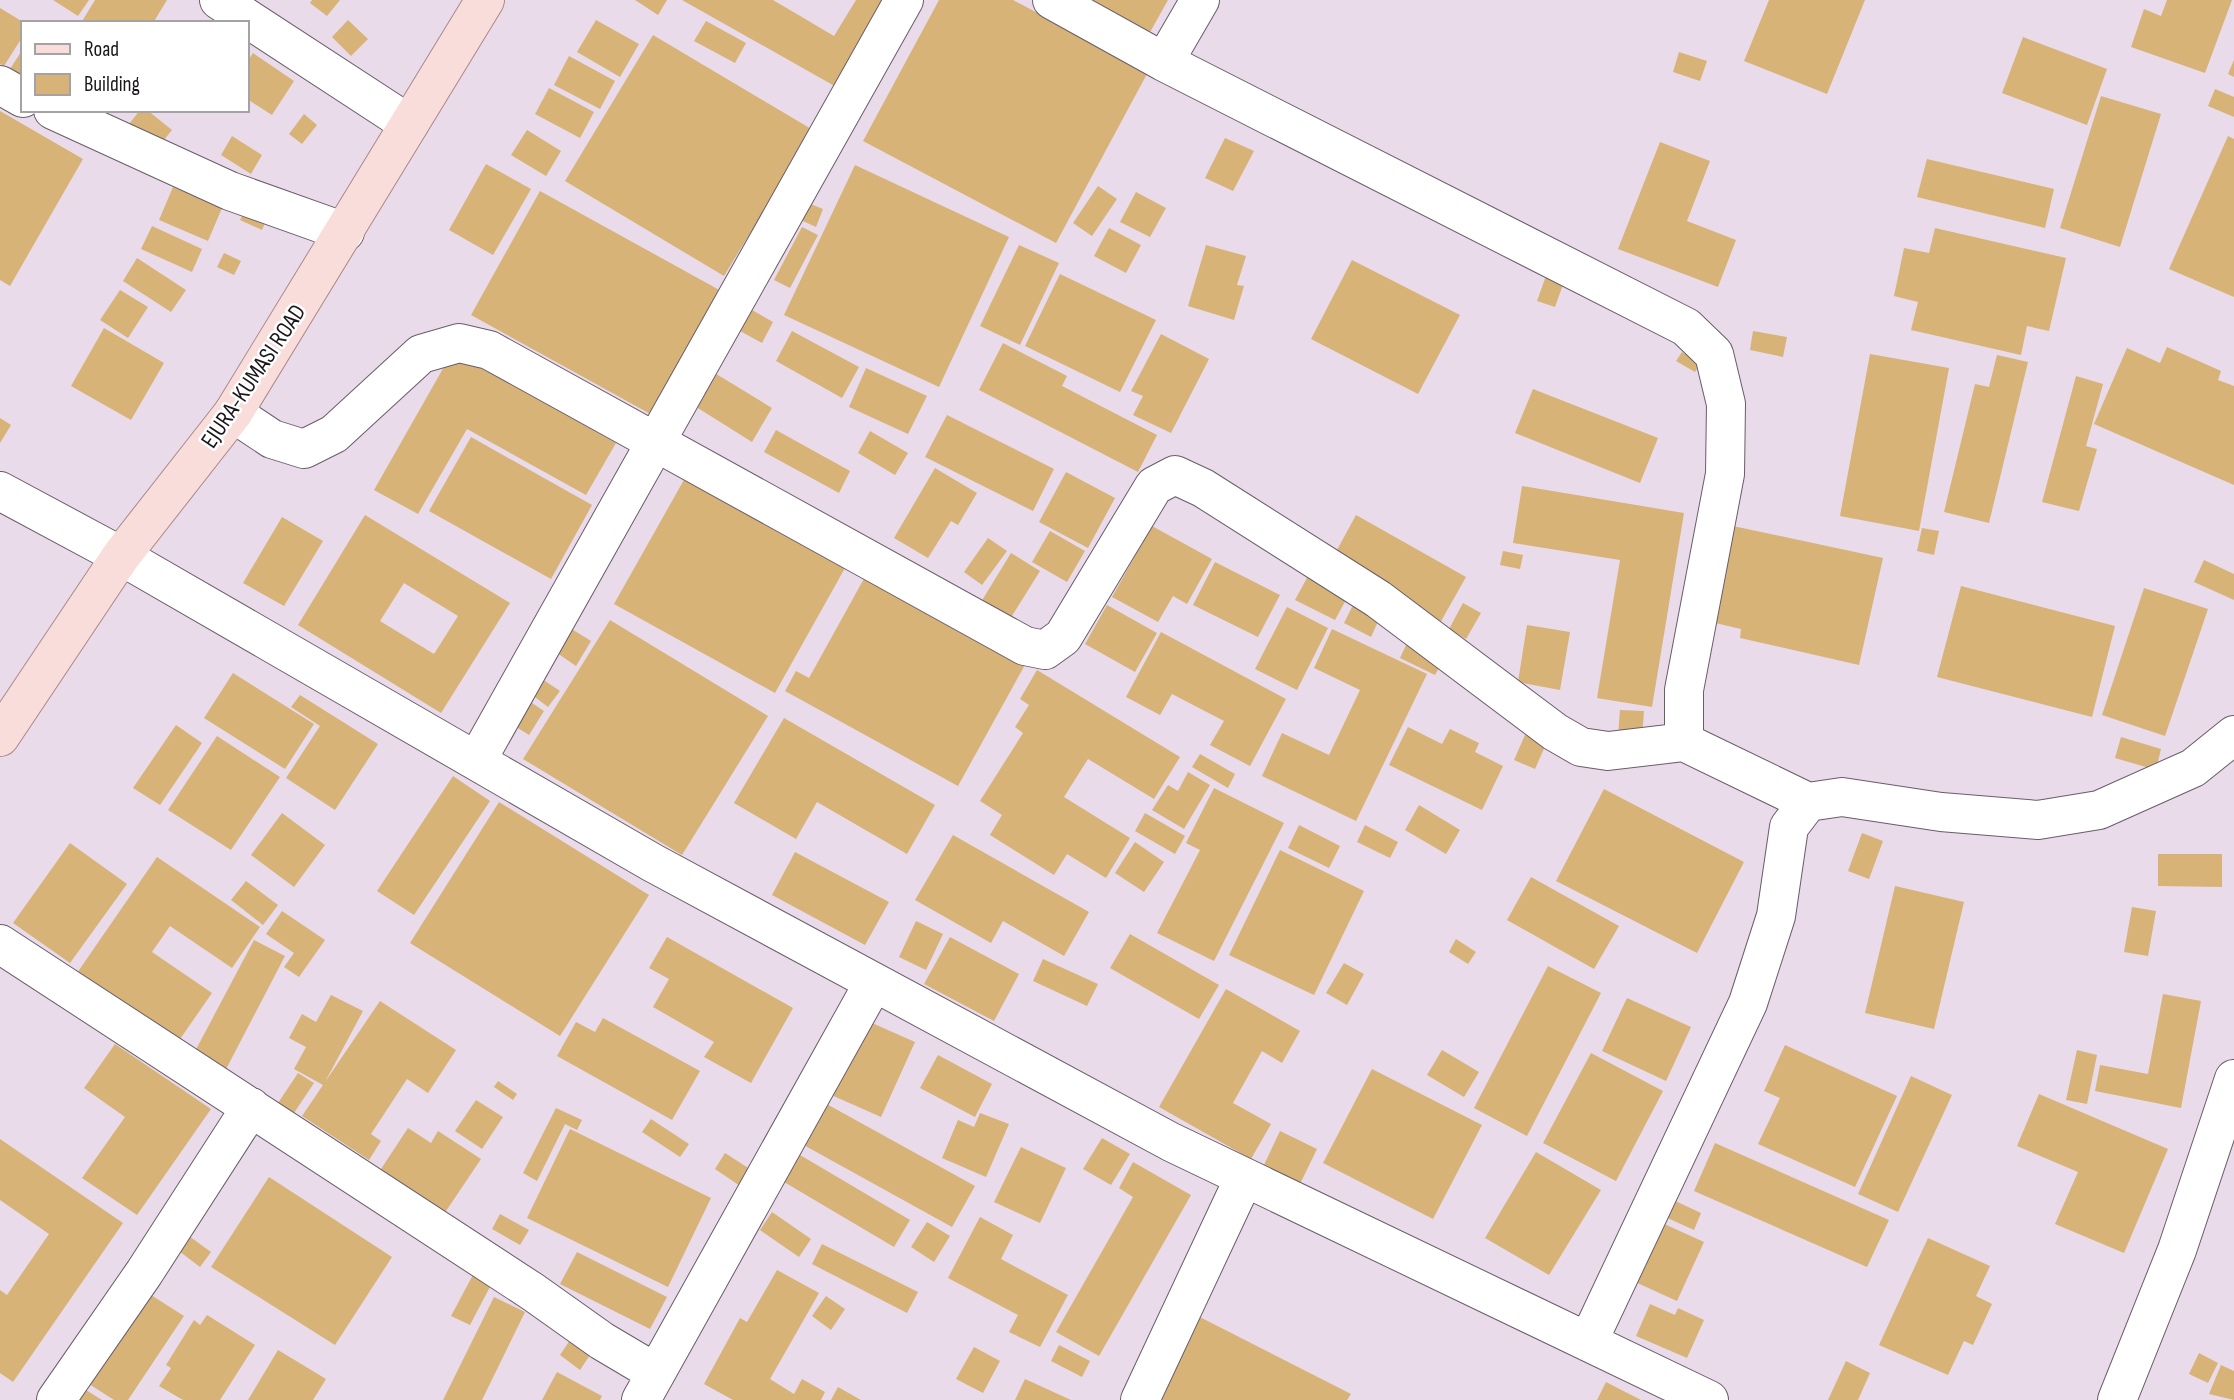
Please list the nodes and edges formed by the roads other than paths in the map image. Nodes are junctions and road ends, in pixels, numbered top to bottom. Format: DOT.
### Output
graph roads {
  1 [pos="219,0"];
  2 [pos="485,0"];
  3 [pos="904,0"];
  4 [pos="1052,0"];
  5 [pos="1200,0"];
  6 [pos="1164,62"];
  7 [pos="0,85"];
  8 [pos="21,97"];
  9 [pos="57,112"];
  10 [pos="408,124"];
  11 [pos="345,232"];
  12 [pos="233,413"];
  13 [pos="656,441"];
  14 [pos="0,491"];
  15 [pos="121,555"];
  16 [pos="2234,735"];
  17 [pos="0,737"];
  18 [pos="1684,742"];
  19 [pos="477,760"];
  20 [pos="1808,802"];
  21 [pos="0,944"];
  22 [pos="874,982"];
  23 [pos="2234,1079"];
  24 [pos="251,1107"];
  25 [pos="2228,1126"];
  26 [pos="1244,1178"];
  27 [pos="1588,1342"];
  28 [pos="648,1386"];
  29 [pos="56,1400"];
  30 [pos="1140,1400"];
  31 [pos="1709,1400"];
  32 [pos="2117,1400"];
  1 -- 10 [label="street"];
  2 -- 10 [label="main road, EJURA-KUMASI ROAD"];
  3 -- 13 [label="street"];
  4 -- 6 [label="street"];
  5 -- 6 [label="street"];
  6 -- 18 [label="street"];
  7 -- 8 [label="street"];
  9 -- 11 [label="street"];
  10 -- 11 [label="main road, EJURA-KUMASI ROAD"];
  11 -- 12 [label="main road, EJURA-KUMASI ROAD"];
  12 -- 13 [label="street"];
  12 -- 15 [label="main road, EJURA-KUMASI ROAD"];
  13 -- 18 [label="street"];
  13 -- 19 [label="street"];
  14 -- 15 [label="street"];
  15 -- 17 [label="main road, EJURA-KUMASI ROAD"];
  15 -- 19 [label="street"];
  16 -- 20 [label="street"];
  18 -- 20 [label="street"];
  19 -- 22 [label="street"];
  20 -- 27 [label="street"];
  21 -- 24 [label="street"];
  22 -- 26 [label="street"];
  22 -- 28 [label="street"];
  23 -- 25 [label="street"];
  24 -- 28 [label="street"];
  24 -- 29 [label="street"];
  25 -- 32 [label="street"];
  26 -- 27 [label="street"];
  26 -- 30 [label="street"];
  27 -- 31 [label="street"];
}
